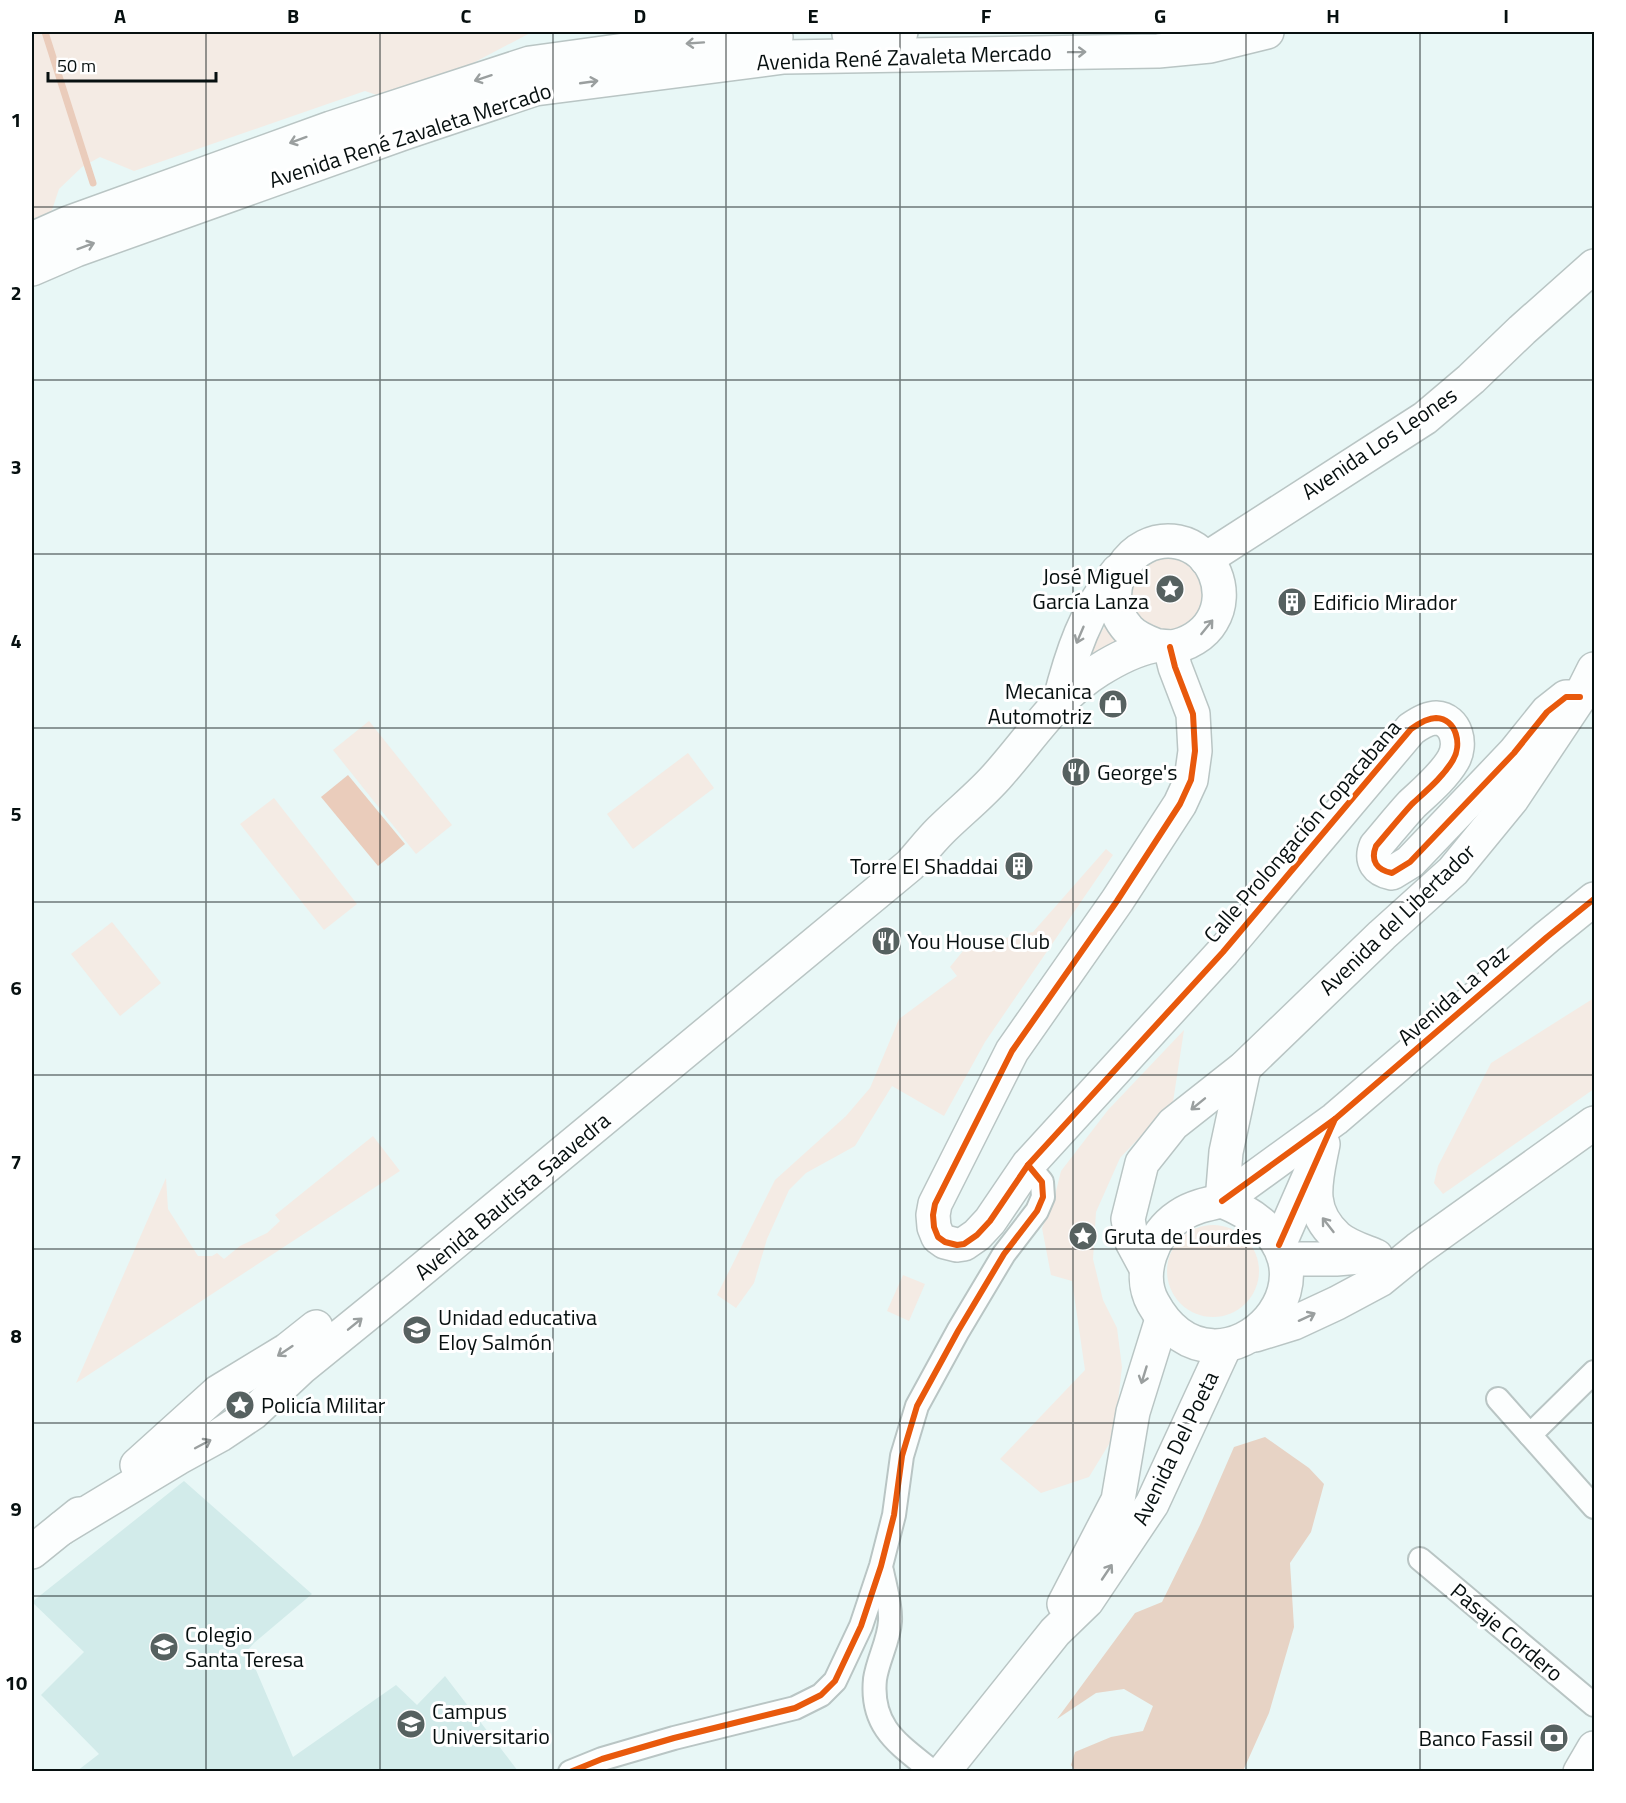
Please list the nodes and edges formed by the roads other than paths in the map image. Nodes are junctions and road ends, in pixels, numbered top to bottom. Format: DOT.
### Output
graph roads {
  1 [pos="577,32"];
  2 [pos="901,32"];
  3 [pos="1267,32"];
  4 [pos="651,38"];
  5 [pos="530,63"];
  6 [pos="32,239"];
  7 [pos="1594,266"];
  8 [pos="32,269"];
  9 [pos="1206,559"];
  10 [pos="1121,567"];
  11 [pos="1163,646"];
  12 [pos="1587,683"];
  13 [pos="1059,703"];
  14 [pos="1594,899"];
  15 [pos="1244,1068"];
  16 [pos="1594,1123"];
  17 [pos="1329,1132"];
  18 [pos="1028,1165"];
  19 [pos="1222,1201"];
  20 [pos="1418,1249"];
  21 [pos="1282,1252"];
  22 [pos="1376,1256"];
  23 [pos="1145,1266"];
  24 [pos="1162,1319"];
  25 [pos="1238,1341"];
  26 [pos="1594,1372"];
  27 [pos="1498,1399"];
  28 [pos="1530,1435"];
  29 [pos="1594,1507"];
  30 [pos="32,1552"];
  31 [pos="1420,1559"];
  32 [pos="881,1566"];
  33 [pos="1055,1632"];
  34 [pos="1594,1705"];
  35 [pos="1594,1748"];
  36 [pos="570,1772"];
  37 [pos="933,1772"];
  38 [pos="943,1772"];
  39 [pos="1580,1772"];
  1 -- 5 [label="main road"];
  2 -- 4 [label="main road, Avenida René Zavaleta Mercado, one-way"];
  8 -- 3 [label="main road, Avenida René Zavaleta Mercado, one-way"];
  4 -- 5 [label="main road, Avenida René Zavaleta Mercado"];
  5 -- 6 [label="main road, Avenida René Zavaleta Mercado, one-way"];
  7 -- 9 [label="main road, Avenida Los Leones"];
  9 -- 10 [label="main road"];
  11 -- 9 [label="main road, one-way"];
  10 -- 11 [label="main road"];
  10 -- 13 [label="main road, Avenida Bautista Saavedra, one-way"];
  11 -- 13 [label="main road, Avenida Bautista Saavedra"];
  11 -- 18 [label="main road, Calle Prolongación Copacabana"];
  12 -- 15 [label="main road, Avenida del Libertador"];
  12 -- 18 [label="main road, Calle Prolongación Copacabana"];
  13 -- 30 [label="main road, Avenida Bautista Saavedra"];
  14 -- 17 [label="main road, Avenida La Paz"];
  15 -- 19 [label="main road"];
  15 -- 23 [label="main road, Avenida del Libertador, one-way"];
  16 -- 20 [label="main road"];
  17 -- 19 [label="main road, Avenida La Paz"];
  17 -- 21 [label="main road, Avenida La Paz"];
  22 -- 17 [label="main road, one-way"];
  18 -- 32 [label="street"];
  19 -- 21 [label="main road"];
  19 -- 23 [label="main road"];
  20 -- 22 [label="main road"];
  25 -- 20 [label="main road, one-way"];
  21 -- 22 [label="main road"];
  21 -- 25 [label="main road"];
  23 -- 24 [label="main road"];
  24 -- 25 [label="main road"];
  24 -- 33 [label="main road, Avenida Del Poeta, one-way"];
  33 -- 25 [label="main road, Avenida Del Poeta, one-way"];
  26 -- 28 [label="street"];
  27 -- 28 [label="street"];
  28 -- 29 [label="street"];
  31 -- 34 [label="street, Pasaje Cordero"];
  32 -- 36 [label="street"];
  32 -- 37 [label="street"];
  33 -- 38 [label="main road, Avenida Del Poeta"];
  35 -- 39 [label="main road"];
}
